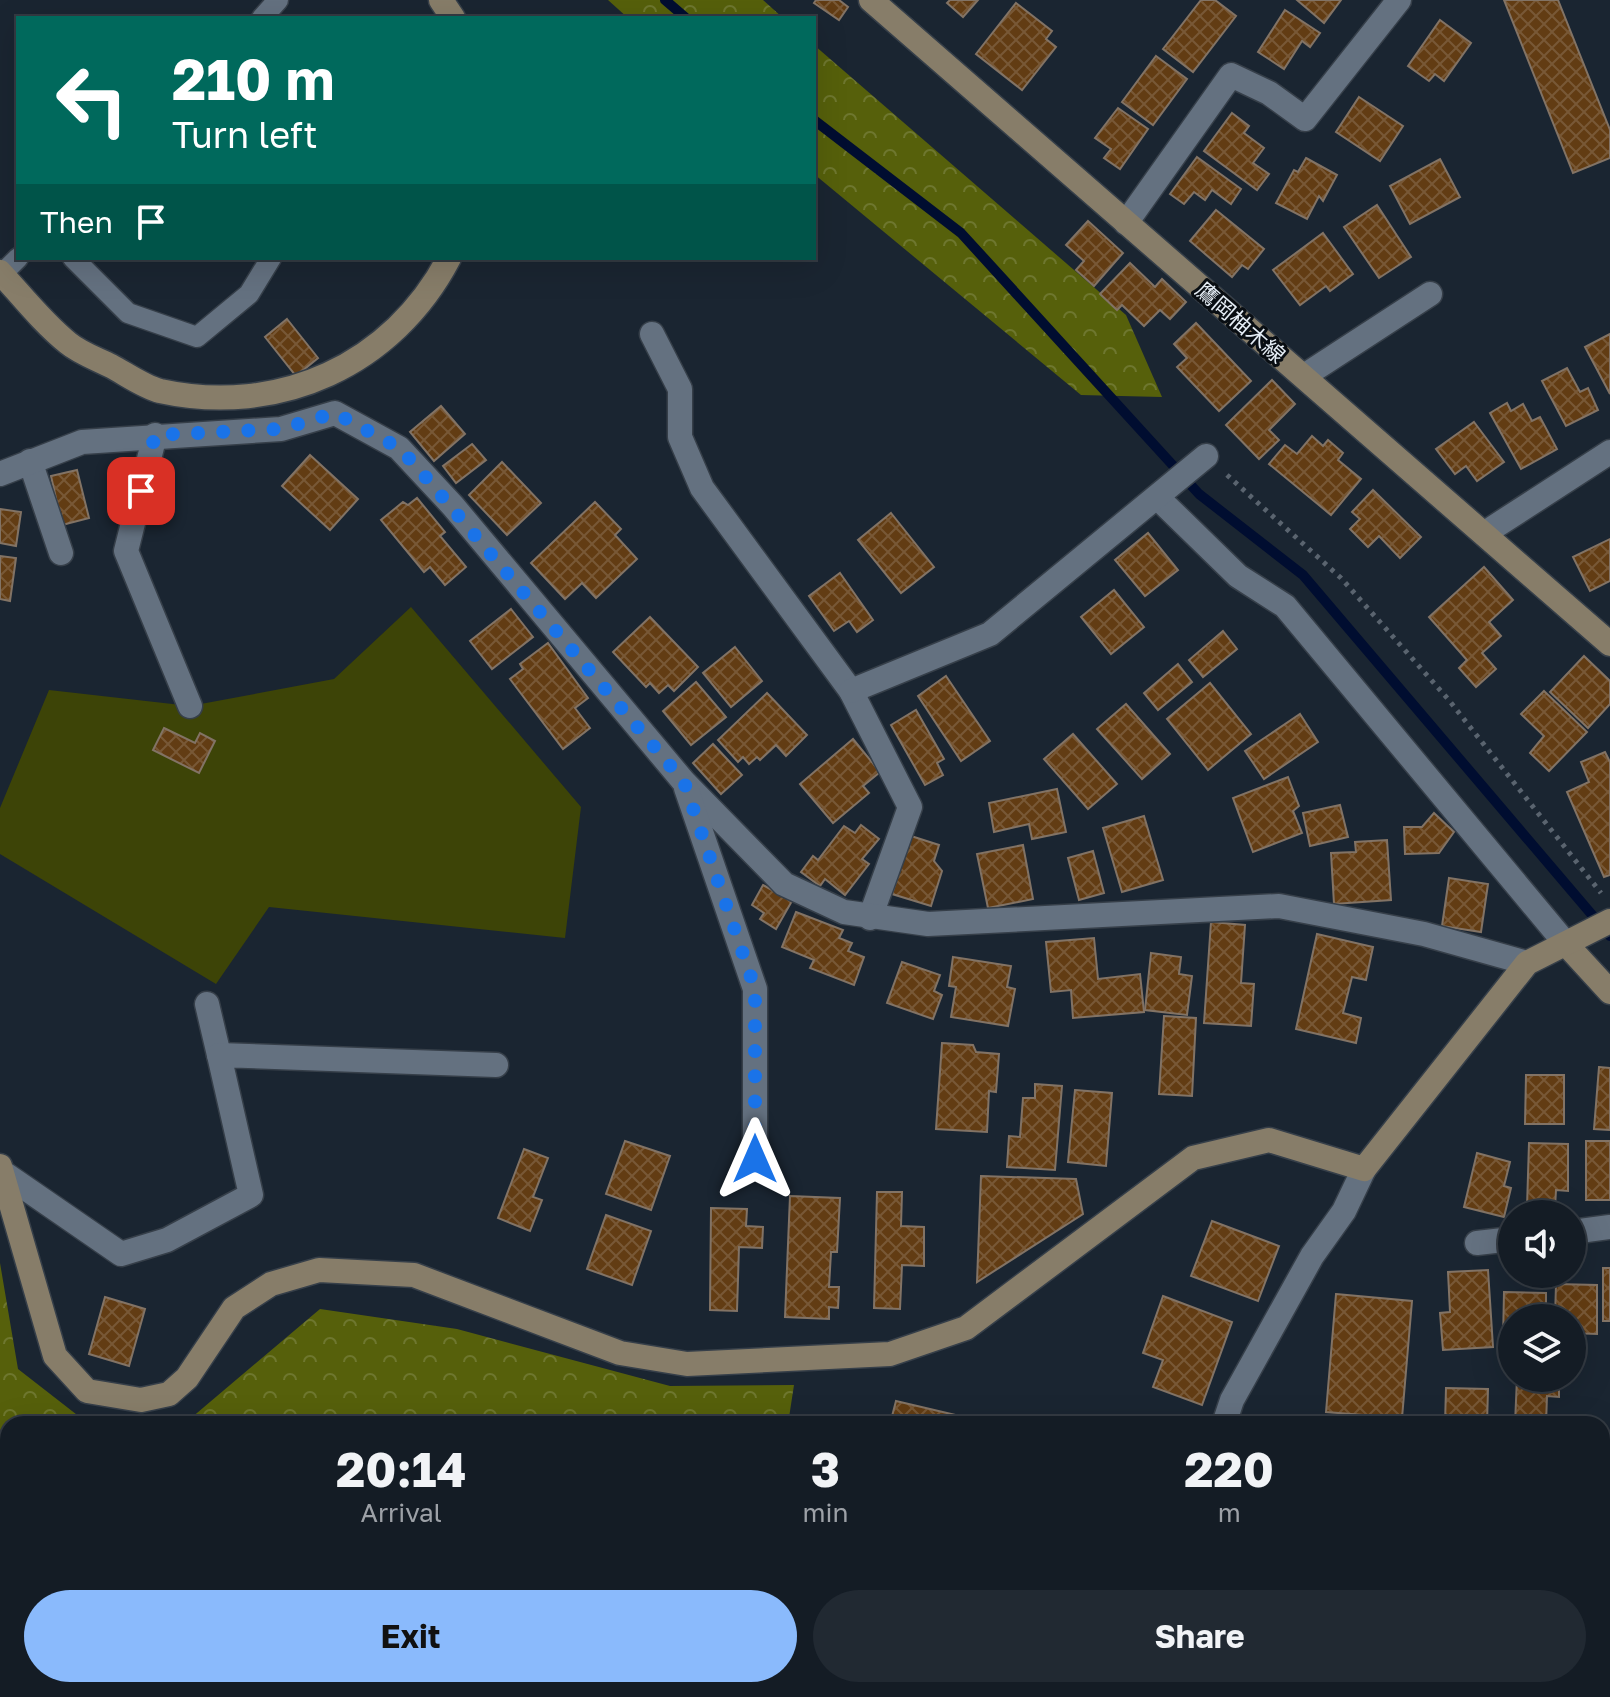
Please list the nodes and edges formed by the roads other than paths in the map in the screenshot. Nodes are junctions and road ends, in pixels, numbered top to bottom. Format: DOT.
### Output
graph roads {
  1 [pos="278,0"];
  2 [pos="871,0"];
  3 [pos="1399,0"];
  4 [pos="264,16"];
  5 [pos="1126,223"];
  6 [pos="75,260"];
  7 [pos="270,260"];
  8 [pos="448,260"];
  9 [pos="7,268"];
  10 [pos="1430,294"];
  11 [pos="652,334"];
  12 [pos="1304,376"];
  13 [pos="155,435"];
  14 [pos="1610,452"];
  15 [pos="1206,456"];
  16 [pos="30,461"];
  17 [pos="0,474"];
  18 [pos="1158,498"];
  19 [pos="1485,533"];
  20 [pos="61,553"];
  21 [pos="1609,640"];
  22 [pos="851,691"];
  23 [pos="190,706"];
  24 [pos="684,782"];
  25 [pos="870,918"];
  26 [pos="1610,921"];
  27 [pos="1573,941"];
  28 [pos="1527,963"];
  29 [pos="1610,992"];
  30 [pos="207,1004"];
  31 [pos="219,1055"];
  32 [pos="496,1065"];
  33 [pos="755,1159"];
  34 [pos="1364,1169"];
  35 [pos="1,1170"];
  36 [pos="1610,1227"];
  37 [pos="1586,1230"];
  38 [pos="1498,1241"];
  39 [pos="1477,1243"];
  40 [pos="1227,1416"];
  1 -- 4 [label="lane"];
  2 -- 5 [label="street, 鷹岡柚木線"];
  3 -- 5 [label="street"];
  5 -- 12 [label="street, 鷹岡柚木線"];
  6 -- 7 [label="lane"];
  8 -- 9 [label="street"];
  10 -- 12 [label="street"];
  11 -- 22 [label="street"];
  12 -- 19 [label="street, 鷹岡柚木線"];
  13 -- 16 [label="street"];
  13 -- 23 [label="street"];
  13 -- 24 [label="street"];
  14 -- 19 [label="street"];
  15 -- 18 [label="street"];
  16 -- 17 [label="street"];
  16 -- 20 [label="street"];
  18 -- 22 [label="street"];
  18 -- 27 [label="street"];
  19 -- 21 [label="street, 鷹岡柚木線"];
  22 -- 25 [label="street"];
  24 -- 25 [label="street"];
  24 -- 33 [label="street"];
  25 -- 28 [label="street"];
  26 -- 27 [label="street"];
  27 -- 28 [label="street"];
  27 -- 29 [label="street"];
  28 -- 34 [label="street"];
  30 -- 31 [label="street"];
  31 -- 32 [label="street"];
  31 -- 35 [label="street"];
  34 -- 35 [label="street"];
  34 -- 40 [label="street"];
  36 -- 37 [label="street"];
  38 -- 39 [label="street"];
}
